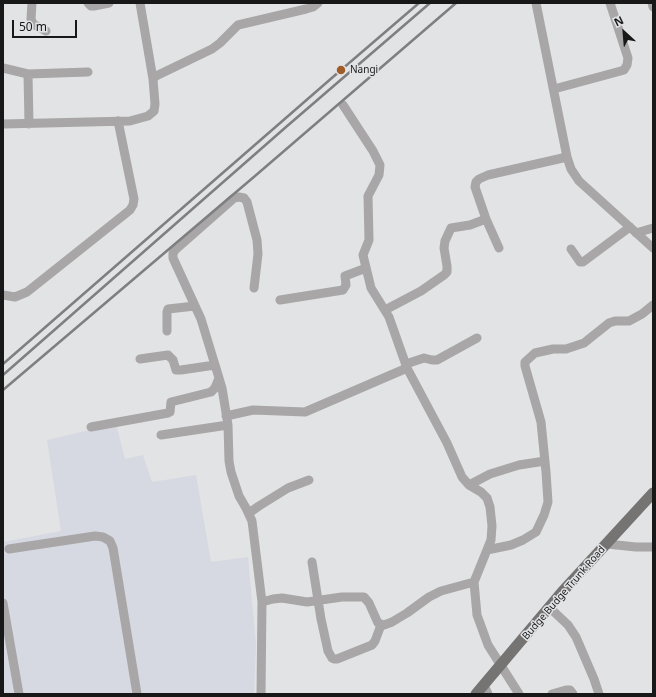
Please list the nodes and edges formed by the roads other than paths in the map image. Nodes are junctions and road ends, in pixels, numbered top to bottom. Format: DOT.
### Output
graph roads {
  1 [pos="32,3"];
  2 [pos="88,3"];
  3 [pos="109,3"];
  4 [pos="140,3"];
  5 [pos="318,3"];
  6 [pos="536,3"];
  7 [pos="610,3"];
  8 [pos="652,3"];
  9 [pos="653,7"];
  10 [pos="46,31"];
  11 [pos="3,68"];
  12 [pos="88,72"];
  13 [pos="28,74"];
  14 [pos="153,79"];
  15 [pos="554,89"];
  16 [pos="343,105"];
  17 [pos="118,121"];
  18 [pos="3,124"];
  19 [pos="29,124"];
  20 [pos="567,157"];
  21 [pos="486,219"];
  22 [pos="653,228"];
  23 [pos="633,230"];
  24 [pos="499,248"];
  25 [pos="653,248"];
  26 [pos="571,249"];
  27 [pos="366,268"];
  28 [pos="254,288"];
  29 [pos="3,295"];
  30 [pos="280,300"];
  31 [pos="653,305"];
  32 [pos="195,306"];
  33 [pos="385,310"];
  34 [pos="167,331"];
  35 [pos="477,338"];
  36 [pos="140,359"];
  37 [pos="215,365"];
  38 [pos="406,366"];
  39 [pos="219,378"];
  40 [pos="226,416"];
  41 [pos="228,425"];
  42 [pos="91,427"];
  43 [pos="161,435"];
  44 [pos="545,461"];
  45 [pos="309,480"];
  46 [pos="469,485"];
  47 [pos="653,493"];
  48 [pos="249,513"];
  49 [pos="607,544"];
  50 [pos="653,547"];
  51 [pos="9,549"];
  52 [pos="487,550"];
  53 [pos="312,562"];
  54 [pos="474,582"];
  55 [pos="318,601"];
  56 [pos="262,602"];
  57 [pos="3,603"];
  58 [pos="550,608"];
  59 [pos="381,625"];
  60 [pos="500,666"];
  61 [pos="483,691"];
  62 [pos="19,694"];
  63 [pos="137,694"];
  64 [pos="261,694"];
  65 [pos="519,694"];
  66 [pos="552,694"];
  67 [pos="573,694"];
  68 [pos="599,694"];
  1 -- 10 [label="street"];
  2 -- 3 [label="street"];
  4 -- 14 [label="street"];
  5 -- 14 [label="street"];
  6 -- 15 [label="street"];
  7 -- 15 [label="street"];
  8 -- 9 [label="street"];
  11 -- 13 [label="street"];
  12 -- 13 [label="street"];
  13 -- 19 [label="street"];
  14 -- 17 [label="street"];
  15 -- 20 [label="street"];
  16 -- 27 [label="street"];
  17 -- 19 [label="street"];
  17 -- 29 [label="street"];
  18 -- 19 [label="street"];
  20 -- 21 [label="street"];
  20 -- 23 [label="street"];
  21 -- 24 [label="street"];
  21 -- 33 [label="street"];
  22 -- 23 [label="street"];
  23 -- 25 [label="street"];
  23 -- 26 [label="street"];
  27 -- 30 [label="street"];
  27 -- 33 [label="street"];
  28 -- 32 [label="street"];
  31 -- 44 [label="street"];
  32 -- 34 [label="street"];
  32 -- 37 [label="street"];
  33 -- 38 [label="street"];
  35 -- 38 [label="street"];
  36 -- 37 [label="street"];
  37 -- 39 [label="street"];
  38 -- 40 [label="street"];
  38 -- 46 [label="street"];
  39 -- 40 [label="street"];
  39 -- 42 [label="street"];
  40 -- 41 [label="street"];
  41 -- 43 [label="street"];
  41 -- 48 [label="street"];
  44 -- 46 [label="street"];
  44 -- 52 [label="street"];
  45 -- 48 [label="street"];
  46 -- 52 [label="street"];
  47 -- 49 [label="main road, Budge Budge Trunk Road"];
  48 -- 56 [label="street"];
  49 -- 50 [label="street"];
  49 -- 58 [label="main road, Budge Budge Trunk Road"];
  51 -- 63 [label="street"];
  52 -- 54 [label="street"];
  53 -- 55 [label="street"];
  54 -- 59 [label="street"];
  54 -- 60 [label="street"];
  55 -- 56 [label="street"];
  55 -- 59 [label="street"];
  55 -- 59 [label="street"];
  56 -- 64 [label="street"];
  57 -- 62 [label="street"];
  58 -- 60 [label="main road, Budge Budge Trunk Road"];
  58 -- 68 [label="street"];
  60 -- 61 [label="main road, Budge Budge Trunk Road"];
  60 -- 65 [label="street"];
  66 -- 67 [label="street"];
}
